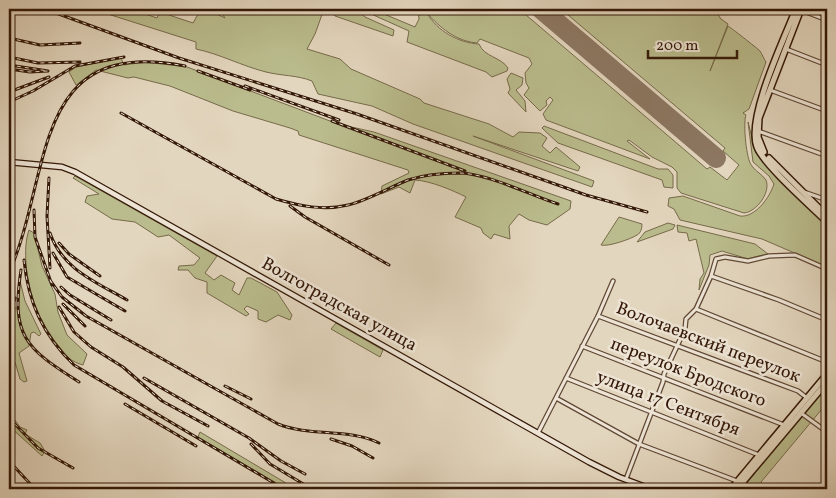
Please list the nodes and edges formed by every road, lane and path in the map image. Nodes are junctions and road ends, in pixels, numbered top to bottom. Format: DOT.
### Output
graph roads {
  1 [pos="799,9"];
  2 [pos="827,20"];
  3 [pos="785,49"];
  4 [pos="827,65"];
  5 [pos="770,89"];
  6 [pos="827,111"];
  7 [pos="757,131"];
  8 [pos="827,156"];
  9 [pos="9,162"];
  10 [pos="804,192"];
  11 [pos="827,200"];
  12 [pos="827,216"];
  13 [pos="827,222"];
  14 [pos="827,269"];
  15 [pos="712,276"];
  16 [pos="613,281"];
  17 [pos="696,309"];
  18 [pos="598,316"];
  19 [pos="827,320"];
  20 [pos="582,346"];
  21 [pos="678,346"];
  22 [pos="827,362"];
  23 [pos="827,374"];
  24 [pos="566,378"];
  25 [pos="663,378"];
  26 [pos="827,382"];
  27 [pos="556,398"];
  28 [pos="807,398"];
  29 [pos="652,411"];
  30 [pos="801,413"];
  31 [pos="784,425"];
  32 [pos="827,432"];
  33 [pos="538,433"];
  34 [pos="639,444"];
  35 [pos="759,455"];
  36 [pos="625,480"];
  37 [pos="739,483"];
  38 [pos="651,489"];
  39 [pos="731,489"];
  40 [pos="737,489"];
  41 [pos="747,489"];
  1 -- 2 [label="street"];
  1 -- 3 [label="main road"];
  1 -- 13 [label="main road"];
  3 -- 4 [label="street"];
  3 -- 5 [label="main road"];
  5 -- 6 [label="street"];
  5 -- 7 [label="main road"];
  7 -- 8 [label="street"];
  7 -- 10 [label="main road"];
  9 -- 33 [label="main road, Волгоградская улица"];
  10 -- 11 [label="street"];
  10 -- 12 [label="main road"];
  14 -- 15 [label="street"];
  15 -- 17 [label="street"];
  15 -- 19 [label="street"];
  16 -- 18 [label="street"];
  17 -- 21 [label="street"];
  17 -- 22 [label="street"];
  18 -- 20 [label="street"];
  18 -- 21 [label="street, Волочаевский переулок"];
  20 -- 24 [label="street"];
  20 -- 25 [label="street, переулок Бродского"];
  21 -- 25 [label="street"];
  21 -- 28 [label="street, Волочаевский переулок"];
  23 -- 28 [label="main road"];
  24 -- 27 [label="street"];
  24 -- 29 [label="street, улица 17 Сентября"];
  25 -- 29 [label="street"];
  25 -- 31 [label="street, переулок Бродского"];
  26 -- 30 [label="main road"];
  27 -- 33 [label="street"];
  27 -- 34 [label="street"];
  28 -- 31 [label="main road"];
  29 -- 34 [label="street"];
  29 -- 35 [label="street, улица 17 Сентября"];
  30 -- 32 [label="street"];
  30 -- 37 [label="main road"];
  31 -- 35 [label="main road"];
  33 -- 36 [label="main road, Волгоградская улица"];
  34 -- 36 [label="street"];
  34 -- 37 [label="street"];
  35 -- 37 [label="main road"];
  36 -- 38 [label="main road, Волгоградская улица"];
  37 -- 39 [label="main road"];
  37 -- 40 [label="main road"];
  37 -- 41 [label="street"];
}
